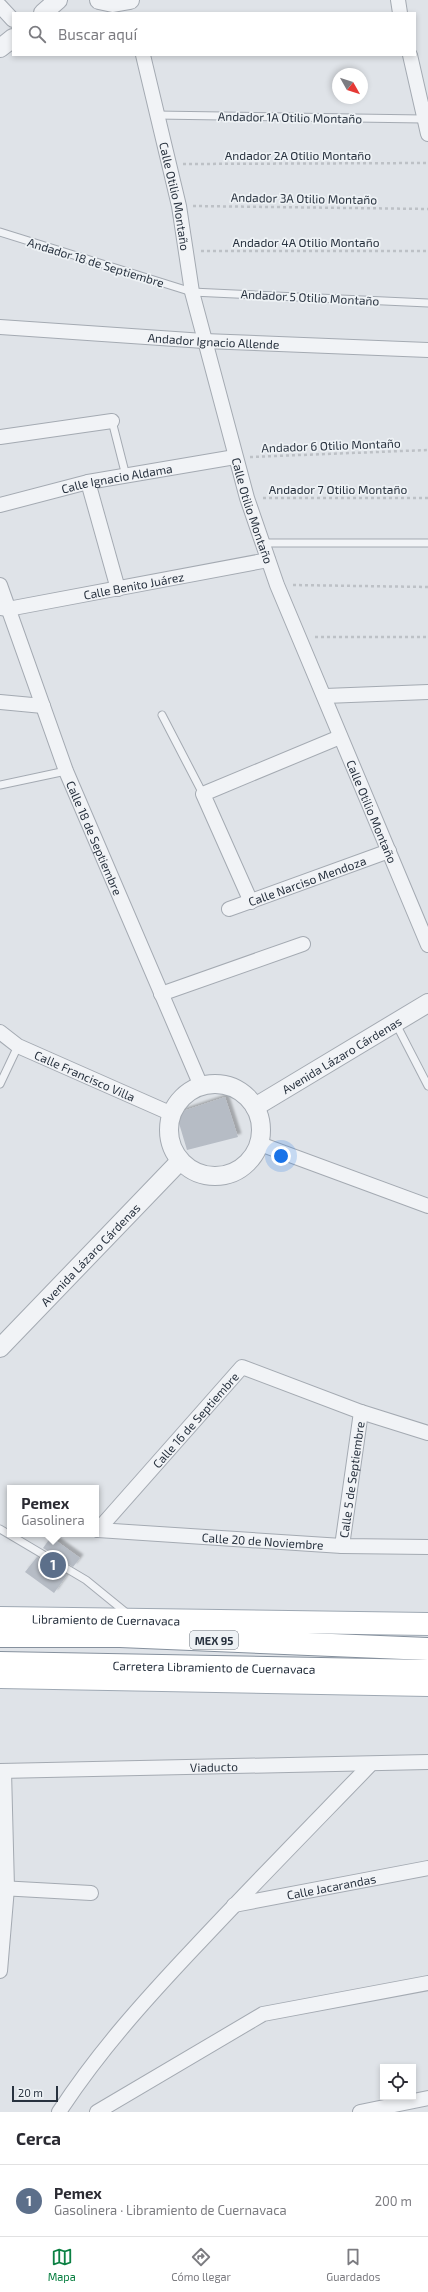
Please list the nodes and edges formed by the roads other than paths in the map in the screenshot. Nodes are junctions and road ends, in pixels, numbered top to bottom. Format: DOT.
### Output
graph roads {
  1 [pos="58,0"];
  2 [pos="99,0"];
  3 [pos="398,0"];
  4 [pos="129,5"];
  5 [pos="0,6"];
  6 [pos="44,12"];
  7 [pos="400,12"];
  8 [pos="12,19"];
  9 [pos="12,39"];
  10 [pos="0,48"];
  11 [pos="143,56"];
  12 [pos="410,56"];
  13 [pos="156,115"];
  14 [pos="423,119"];
  15 [pos="428,134"];
  16 [pos="0,232"];
  17 [pos="192,292"];
  18 [pos="428,303"];
  19 [pos="0,327"];
  20 [pos="204,341"];
  21 [pos="428,350"];
  22 [pos="112,421"];
  23 [pos="0,437"];
  24 [pos="235,457"];
  25 [pos="126,476"];
  26 [pos="88,482"];
  27 [pos="0,505"];
  28 [pos="263,543"];
  29 [pos="428,543"];
  30 [pos="268,560"];
  31 [pos="0,584"];
  32 [pos="118,589"];
  33 [pos="4,608"];
  34 [pos="428,692"];
  35 [pos="325,696"];
  36 [pos="0,702"];
  37 [pos="42,706"];
  38 [pos="162,714"];
  39 [pos="340,737"];
  40 [pos="66,771"];
  41 [pos="0,785"];
  42 [pos="203,794"];
  43 [pos="389,851"];
  44 [pos="251,902"];
  45 [pos="229,909"];
  46 [pos="303,944"];
  47 [pos="428,945"];
  48 [pos="161,994"];
  49 [pos="428,1003"];
  50 [pos="395,1022"];
  51 [pos="0,1032"];
  52 [pos="18,1046"];
  53 [pos="0,1084"];
  54 [pos="201,1086"];
  55 [pos="428,1086"];
  56 [pos="255,1106"];
  57 [pos="172,1114"];
  58 [pos="260,1144"];
  59 [pos="180,1161"];
  60 [pos="428,1206"];
  61 [pos="0,1348"];
  62 [pos="361,1412"];
  63 [pos="428,1433"];
  64 [pos="99,1529"];
  65 [pos="99,1530"];
  66 [pos="13,1537"];
  67 [pos="342,1546"];
  68 [pos="428,1547"];
  69 [pos="0,1618"];
  70 [pos="137,1621"];
  71 [pos="428,1624"];
  72 [pos="0,1636"];
  73 [pos="428,1649"];
  74 [pos="0,1663"];
  75 [pos="428,1671"];
  76 [pos="0,1678"];
  77 [pos="428,1685"];
  78 [pos="428,1762"];
  79 [pos="371,1764"];
  80 [pos="2,1771"];
  81 [pos="428,1868"];
  82 [pos="4,1888"];
  83 [pos="90,1893"];
  84 [pos="234,1905"];
  85 [pos="0,1971"];
  86 [pos="428,1984"];
  87 [pos="428,2098"];
  88 [pos="59,2112"];
  89 [pos="96,2112"];
  90 [pos="360,2112"];
  1 -- 6 [label="street"];
  2 -- 4 [label="street"];
  3 -- 7 [label="street"];
  5 -- 8 [label="street"];
  9 -- 10 [label="street"];
  11 -- 13 [label="street, Calle Otilio Montaño"];
  12 -- 14 [label="street"];
  13 -- 14 [label="lane, Andador 1A Otilio Montaño"];
  13 -- 17 [label="street, Calle Otilio Montaño"];
  14 -- 15 [label="street"];
  16 -- 17 [label="lane, Andador 18 de Septiembre"];
  17 -- 18 [label="lane, Andador 5 Otilio Montaño"];
  17 -- 20 [label="street, Calle Otilio Montaño"];
  19 -- 20 [label="street, Andador Ignacio Allende"];
  20 -- 21 [label="street, Andador Ignacio Allende"];
  20 -- 24 [label="street, Calle Otilio Montaño"];
  22 -- 23 [label="street"];
  22 -- 25 [label="lane"];
  24 -- 25 [label="street, Calle Ignacio Aldama"];
  24 -- 28 [label="street, Calle Otilio Montaño"];
  25 -- 26 [label="street, Calle Ignacio Aldama"];
  26 -- 27 [label="street, Calle Ignacio Aldama"];
  26 -- 32 [label="street"];
  28 -- 29 [label="lane"];
  28 -- 30 [label="street, Calle Otilio Montaño"];
  30 -- 32 [label="street, Calle Benito Juárez"];
  30 -- 35 [label="street, Calle Otilio Montaño"];
  31 -- 33 [label="street, Calle 18 de Septiembre"];
  32 -- 33 [label="street, Calle Benito Juárez"];
  33 -- 37 [label="street, Calle 18 de Septiembre"];
  34 -- 35 [label="street"];
  35 -- 39 [label="street, Calle Otilio Montaño"];
  36 -- 37 [label="street"];
  37 -- 40 [label="street, Calle 18 de Septiembre"];
  38 -- 42 [label="lane"];
  39 -- 42 [label="street"];
  39 -- 43 [label="street, Calle Otilio Montaño"];
  40 -- 41 [label="lane"];
  40 -- 48 [label="street, Calle 18 de Septiembre"];
  42 -- 44 [label="street, Calle Narciso Mendoza"];
  43 -- 44 [label="street, Calle Narciso Mendoza"];
  43 -- 47 [label="street, Calle Otilio Montaño"];
  44 -- 45 [label="street"];
  46 -- 48 [label="street"];
  48 -- 54 [label="street, Calle 18 de Septiembre"];
  49 -- 50 [label="street, Avenida Lázaro Cárdenas"];
  50 -- 55 [label="lane"];
  50 -- 56 [label="street, Avenida Lázaro Cárdenas"];
  51 -- 52 [label="street, Calle Francisco Villa"];
  52 -- 53 [label="lane"];
  52 -- 57 [label="street, Calle Francisco Villa"];
  54 -- 56 [label="street"];
  54 -- 57 [label="street"];
  56 -- 58 [label="street"];
  57 -- 59 [label="street"];
  58 -- 59 [label="street"];
  58 -- 60 [label="street"];
  59 -- 61 [label="street, Avenida Lázaro Cárdenas"];
  62 -- 63 [label="street, Calle 16 de Septiembre"];
  62 -- 64 [label="street, Calle 16 de Septiembre"];
  62 -- 67 [label="street, Calle 5 de Septiembre"];
  65 -- 67 [label="street, Calle 20 de Noviembre"];
  66 -- 70 [label="lane"];
  67 -- 68 [label="street, Calle 20 de Noviembre"];
  69 -- 70 [label="main road, Libramiento de Cuernavaca / MEX 95"];
  70 -- 71 [label="main road, Libramiento de Cuernavaca / MEX 95"];
  72 -- 73 [label="main road, Carretera Libramiento de Cuernavaca / MEX 95"];
  74 -- 75 [label="main road, Carretera Libramiento de Cuernavaca / MEX 95"];
  76 -- 77 [label="main road"];
  78 -- 79 [label="street, Viaducto"];
  79 -- 80 [label="street, Viaducto"];
  79 -- 84 [label="street"];
  80 -- 82 [label="street"];
  81 -- 84 [label="street, Calle Jacarandas"];
  82 -- 83 [label="street"];
  82 -- 85 [label="street"];
  84 -- 88 [label="street"];
  86 -- 89 [label="street"];
  87 -- 90 [label="street"];
}
